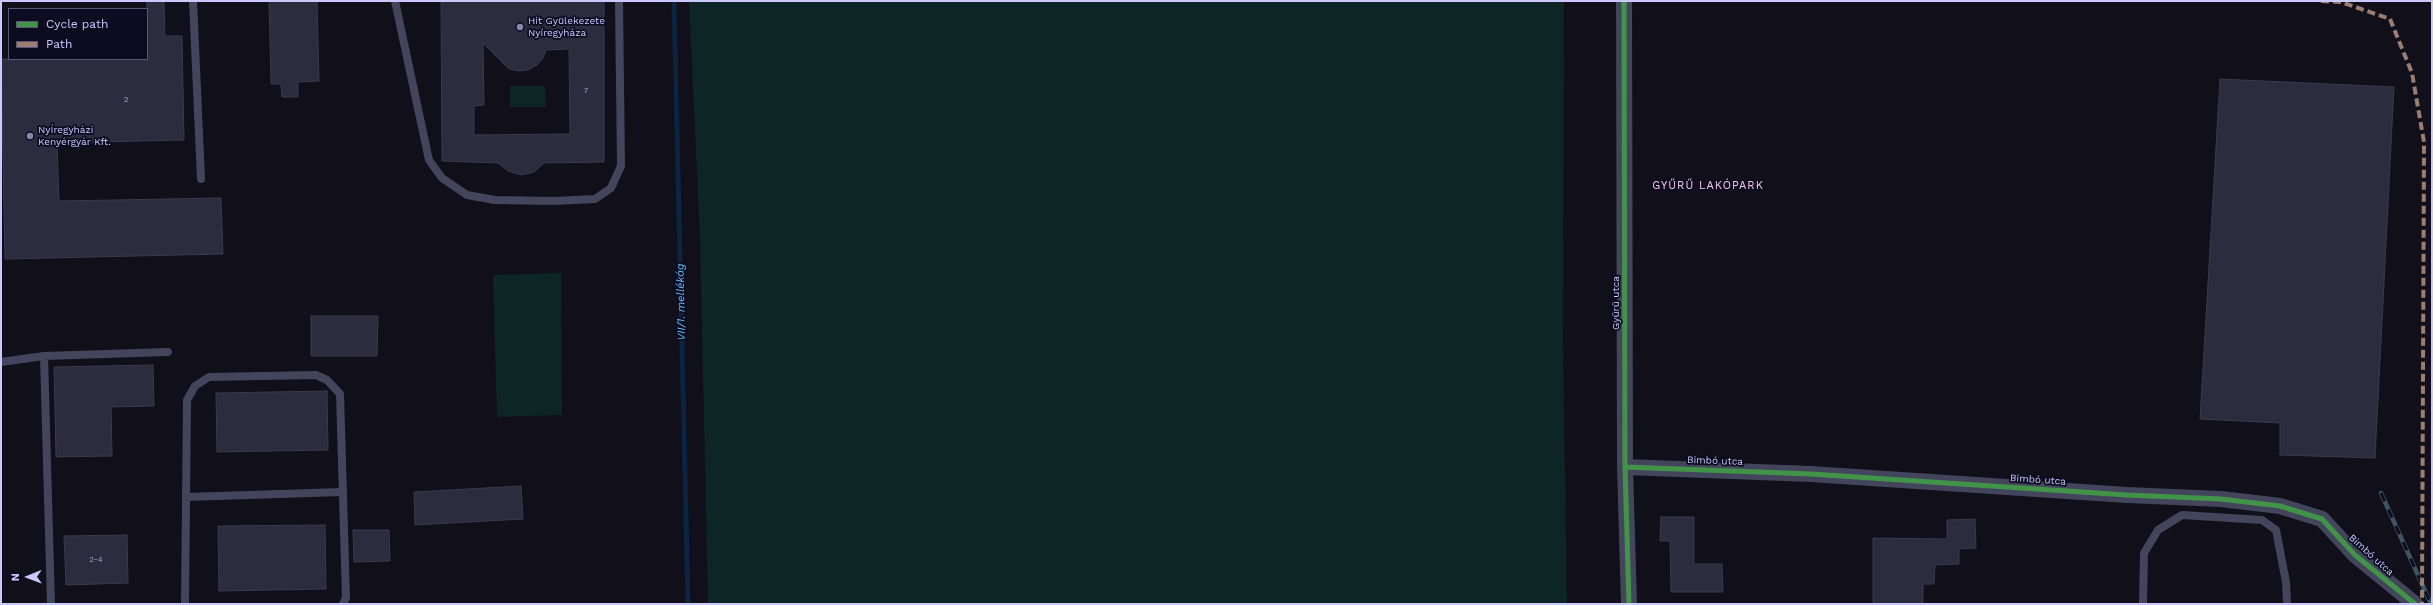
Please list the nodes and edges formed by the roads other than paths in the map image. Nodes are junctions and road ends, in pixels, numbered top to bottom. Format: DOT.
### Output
graph roads {
  1 [pos="193,1"];
  2 [pos="395,1"];
  3 [pos="619,1"];
  4 [pos="1624,1"];
  5 [pos="201,179"];
  6 [pos="168,352"];
  7 [pos="44,356"];
  8 [pos="1,362"];
  9 [pos="1625,466"];
  10 [pos="342,492"];
  11 [pos="186,497"];
  12 [pos="51,604"];
  13 [pos="185,604"];
  14 [pos="343,604"];
  15 [pos="1629,604"];
  16 [pos="2143,604"];
  17 [pos="2287,604"];
  18 [pos="2415,604"];
  1 -- 5 [label="lane"];
  2 -- 3 [label="lane"];
  4 -- 9 [label="street, Gyűrű utca"];
  6 -- 7 [label="lane"];
  7 -- 8 [label="lane"];
  7 -- 12 [label="lane"];
  9 -- 15 [label="street, Gyűrű utca"];
  9 -- 18 [label="street, Bimbó utca"];
  10 -- 11 [label="lane"];
  10 -- 11 [label="lane"];
  10 -- 14 [label="lane"];
  11 -- 13 [label="lane"];
  16 -- 17 [label="lane"];
}
